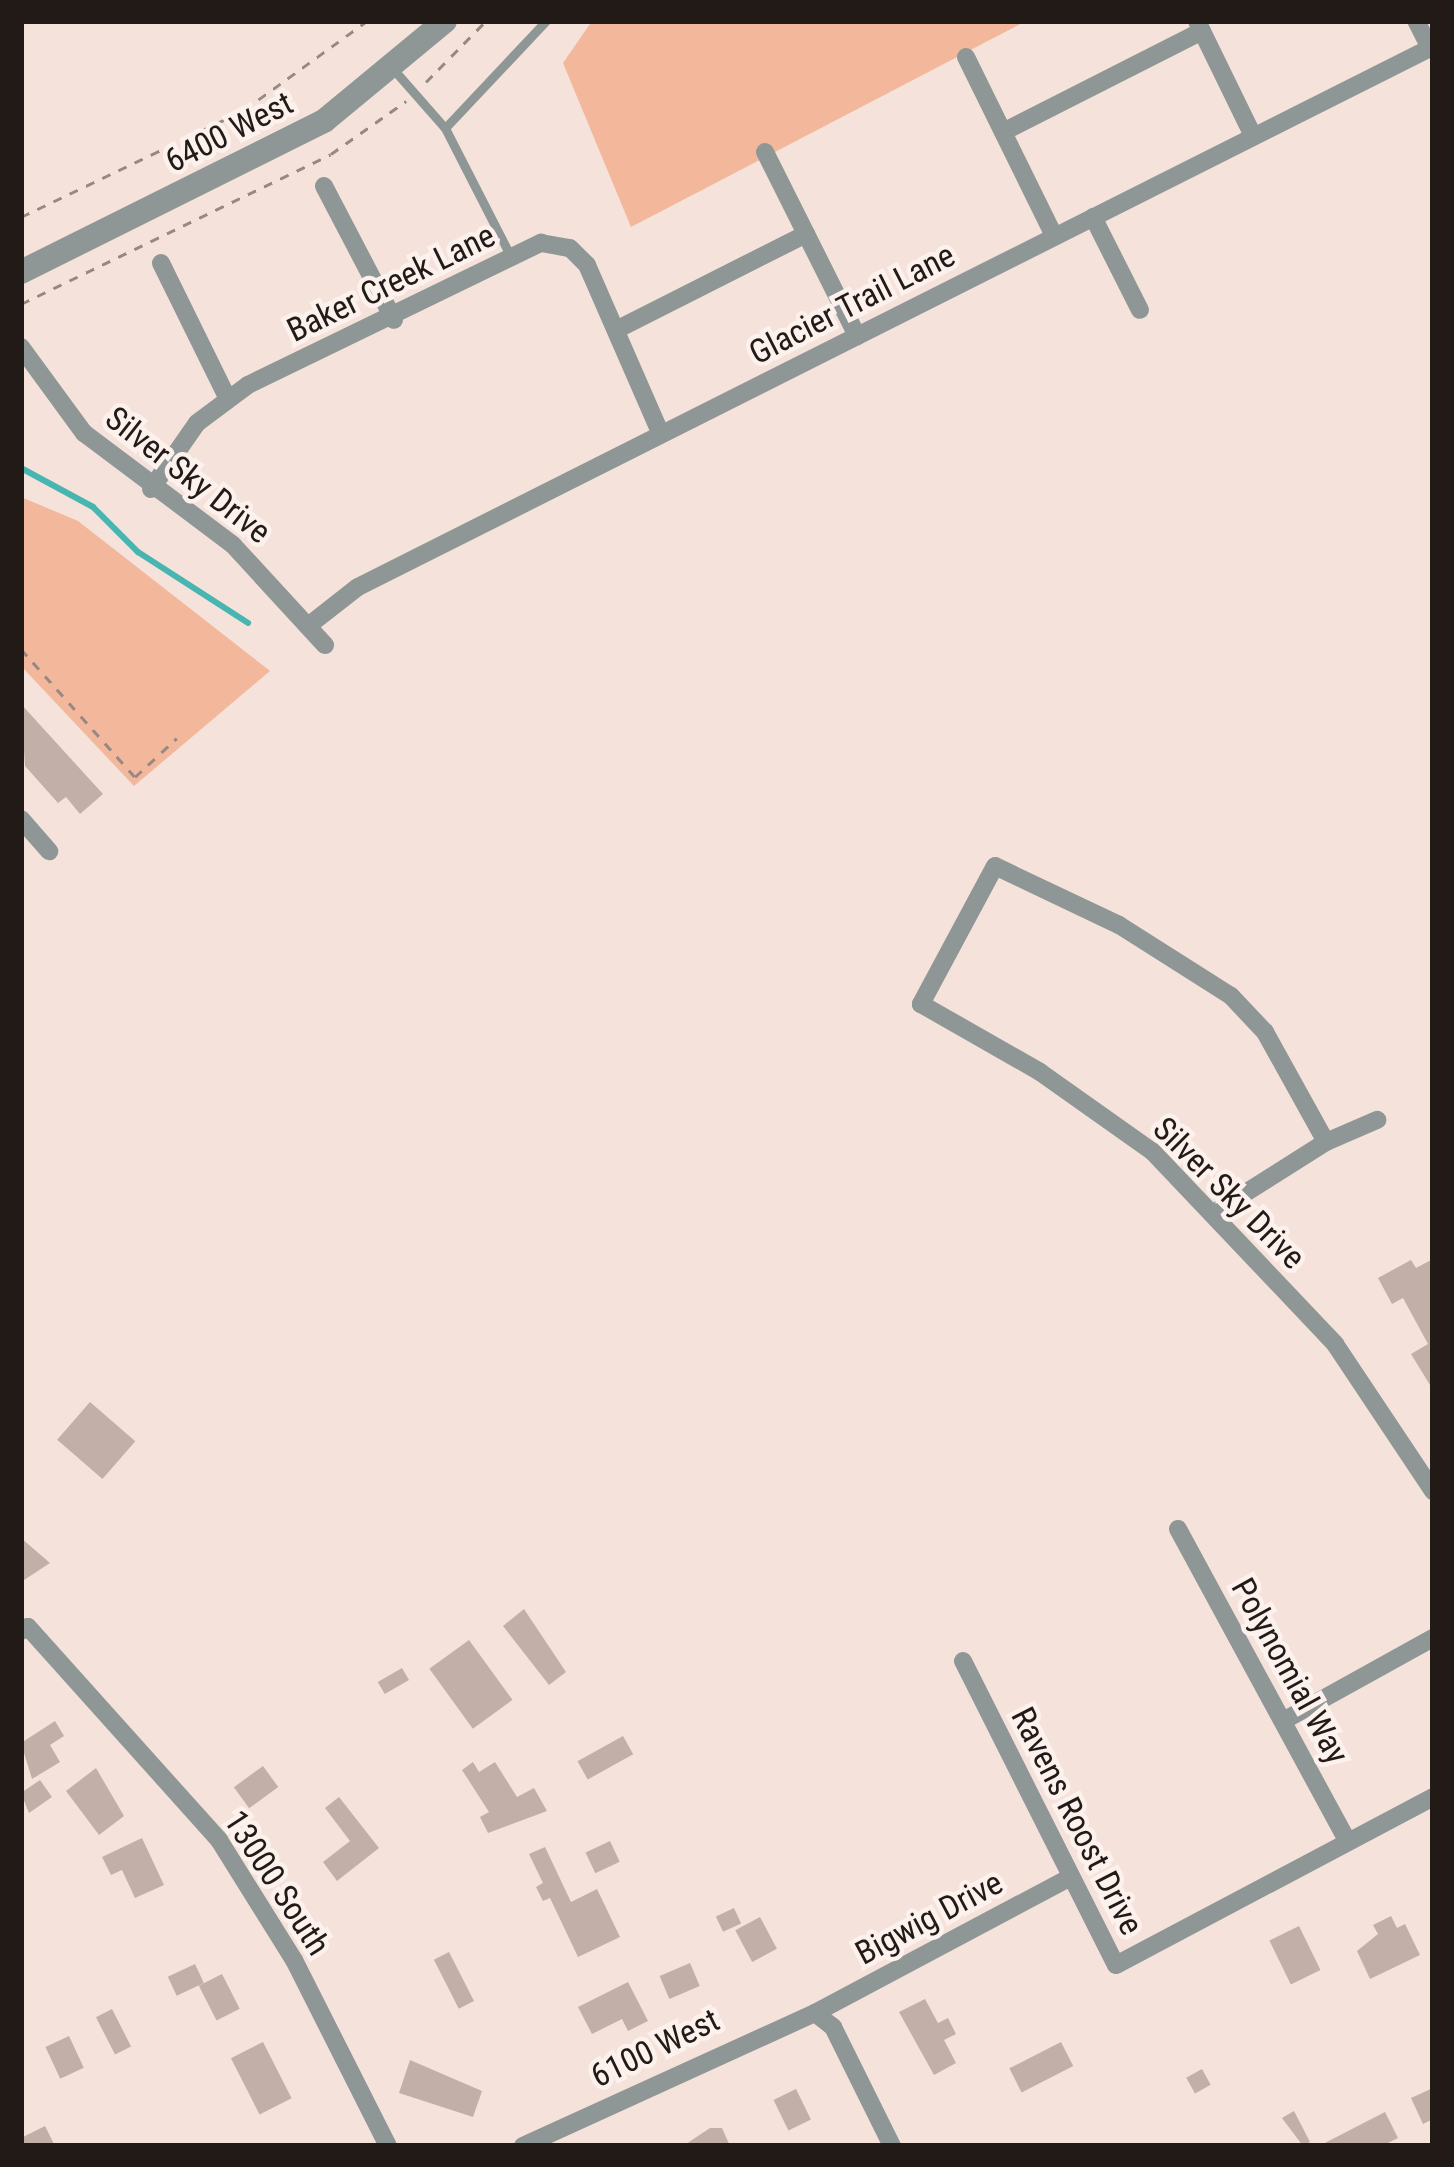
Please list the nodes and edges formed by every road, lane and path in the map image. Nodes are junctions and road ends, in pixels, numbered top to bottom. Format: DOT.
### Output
graph roads {
  1 [pos="368,21"];
  2 [pos="445,21"];
  3 [pos="486,21"];
  4 [pos="546,21"];
  5 [pos="1416,21"];
  6 [pos="1199,26"];
  7 [pos="966,57"];
  8 [pos="394,70"];
  9 [pos="414,93"];
  10 [pos="446,128"];
  11 [pos="1003,132"];
  12 [pos="1252,136"];
  13 [pos="765,152"];
  14 [pos="324,186"];
  15 [pos="21,217"];
  16 [pos="1093,217"];
  17 [pos="806,235"];
  18 [pos="1054,236"];
  19 [pos="512,256"];
  20 [pos="160,263"];
  21 [pos="21,272"];
  22 [pos="21,304"];
  23 [pos="1140,310"];
  24 [pos="394,320"];
  25 [pos="616,330"];
  26 [pos="856,336"];
  27 [pos="21,347"];
  28 [pos="228,399"];
  29 [pos="661,434"];
  30 [pos="151,489"];
  31 [pos="308,626"];
  32 [pos="325,645"];
  33 [pos="21,649"];
  34 [pos="177,738"];
  35 [pos="21,819"];
  36 [pos="49,851"];
  37 [pos="1377,1120"];
  38 [pos="1326,1142"];
  39 [pos="1212,1214"];
  40 [pos="1433,1491"];
  41 [pos="1178,1529"];
  42 [pos="24,1629"];
  43 [pos="1433,1638"];
  44 [pos="963,1661"];
  45 [pos="1283,1721"];
  46 [pos="1433,1797"];
  47 [pos="1348,1842"];
  48 [pos="1071,1877"];
  49 [pos="815,2012"];
  50 [pos="388,2146"];
  51 [pos="523,2146"];
  52 [pos="892,2146"];
  1 -- 15 [label="path"];
  2 -- 8 [label="street, 6400 West"];
  3 -- 9 [label="path"];
  4 -- 10 [label="lane"];
  5 -- 12 [label="street, Glacier Trail Lane"];
  6 -- 11 [label="street"];
  6 -- 12 [label="street"];
  7 -- 11 [label="street"];
  8 -- 9 [label="lane"];
  8 -- 21 [label="street, 6400 West"];
  9 -- 10 [label="lane"];
  9 -- 22 [label="path"];
  10 -- 19 [label="lane"];
  11 -- 18 [label="street"];
  12 -- 16 [label="street, Glacier Trail Lane"];
  13 -- 17 [label="street"];
  14 -- 24 [label="street"];
  16 -- 18 [label="street, Glacier Trail Lane"];
  16 -- 23 [label="street"];
  17 -- 25 [label="street"];
  17 -- 26 [label="street"];
  18 -- 26 [label="street, Glacier Trail Lane"];
  19 -- 24 [label="street, Baker Creek Lane"];
  19 -- 25 [label="street, Baker Creek Lane"];
  20 -- 28 [label="street"];
  24 -- 28 [label="street, Baker Creek Lane"];
  25 -- 29 [label="street, Baker Creek Lane"];
  26 -- 29 [label="street, Glacier Trail Lane"];
  27 -- 30 [label="street, Silver Sky Drive"];
  28 -- 30 [label="street, Baker Creek Lane"];
  29 -- 31 [label="street, Glacier Trail Lane"];
  30 -- 31 [label="street, Silver Sky Drive"];
  31 -- 32 [label="street, Silver Sky Drive"];
  33 -- 34 [label="path"];
  35 -- 36 [label="street"];
  37 -- 38 [label="street"];
  38 -- 39 [label="street"];
  38 -- 39 [label="street, Silver Sky Drive"];
  39 -- 40 [label="street, Silver Sky Drive"];
  41 -- 45 [label="street, Polynomial Way"];
  42 -- 50 [label="street, 13000 South"];
  43 -- 45 [label="street"];
  44 -- 48 [label="street, Ravens Roost Drive"];
  45 -- 47 [label="street, Polynomial Way"];
  46 -- 47 [label="street"];
  47 -- 48 [label="street, Ravens Roost Drive"];
  48 -- 49 [label="street, Bigwig Drive"];
  49 -- 51 [label="street, 6100 West"];
  49 -- 52 [label="street"];
}
